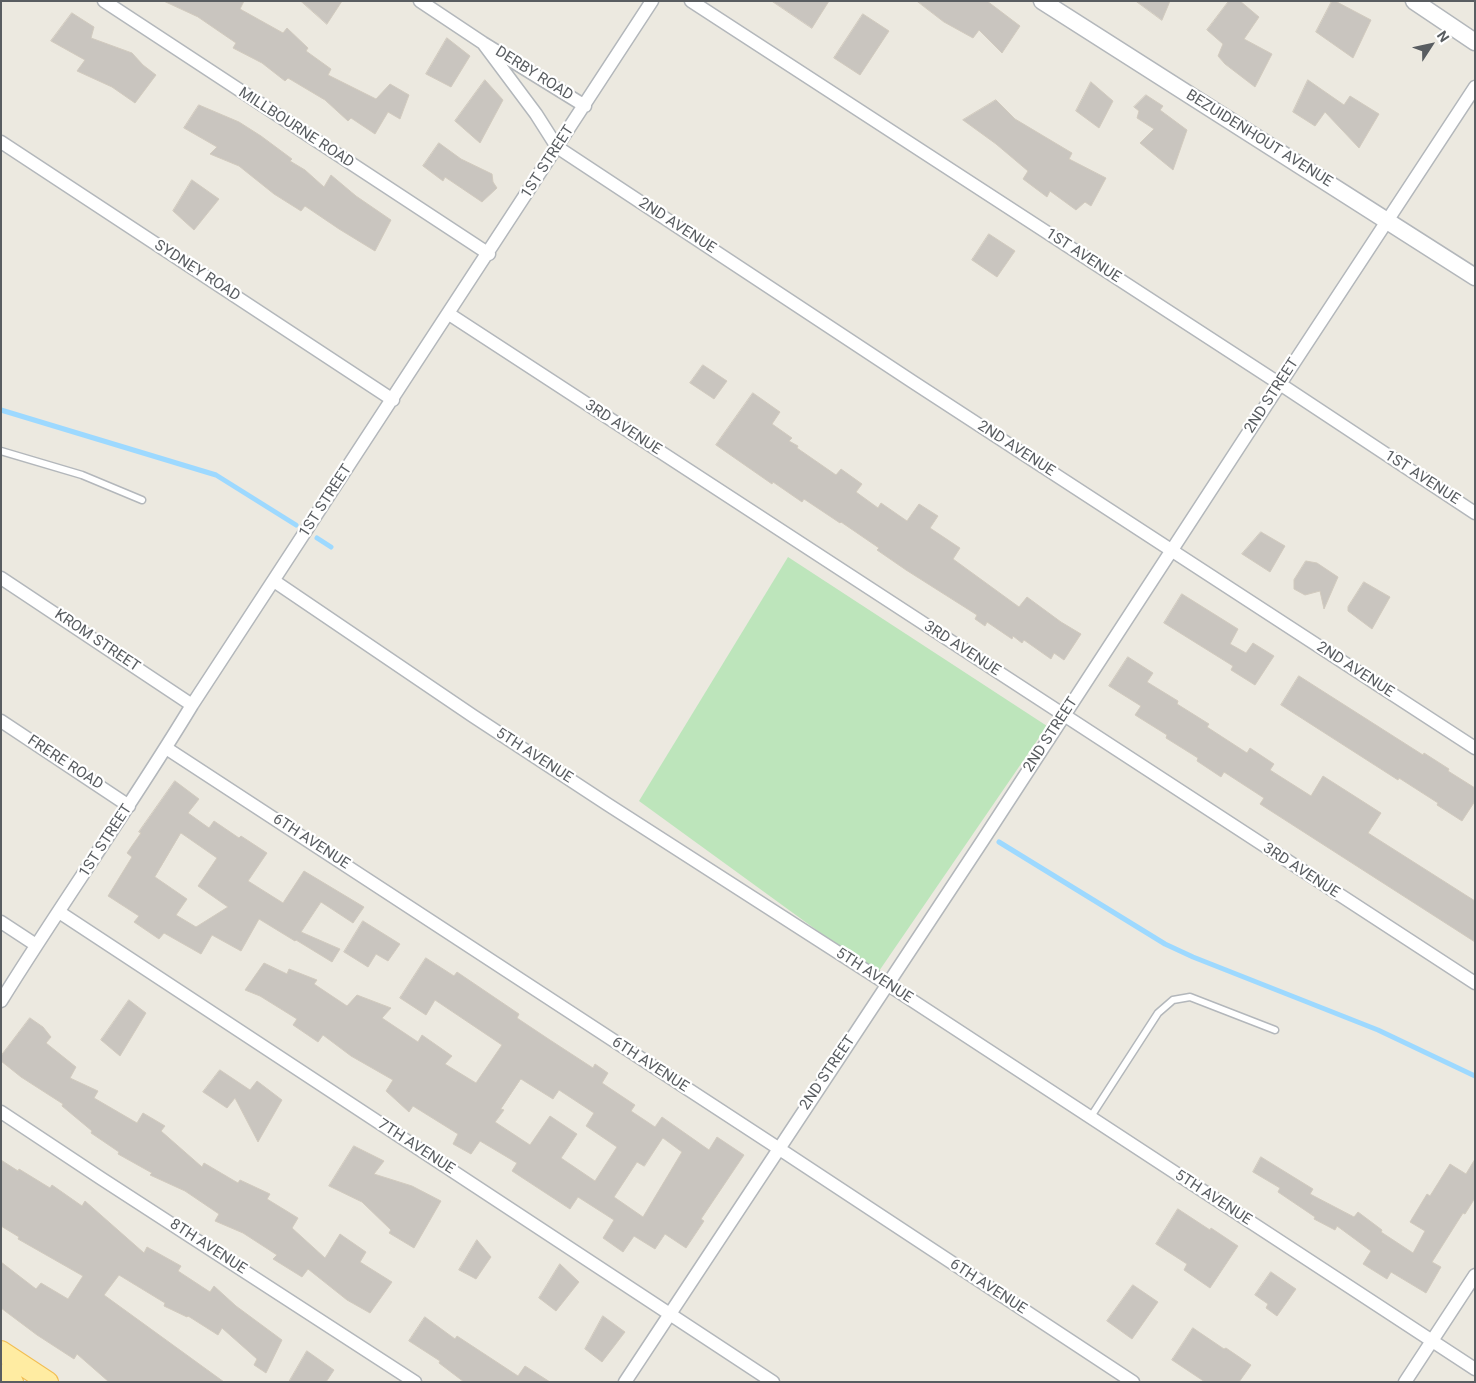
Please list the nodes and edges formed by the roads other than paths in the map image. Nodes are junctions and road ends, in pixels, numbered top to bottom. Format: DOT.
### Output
graph roads {
  1 [pos="104,1"];
  2 [pos="420,1"];
  3 [pos="652,1"];
  4 [pos="691,1"];
  5 [pos="1042,1"];
  6 [pos="1414,1"];
  7 [pos="1475,42"];
  8 [pos="483,43"];
  9 [pos="1475,87"];
  10 [pos="585,106"];
  11 [pos="1,142"];
  12 [pos="558,147"];
  13 [pos="1387,220"];
  14 [pos="488,254"];
  15 [pos="1475,277"];
  16 [pos="449,314"];
  17 [pos="1280,384"];
  18 [pos="393,400"];
  19 [pos="1,451"];
  20 [pos="142,500"];
  21 [pos="1475,512"];
  22 [pos="1172,551"];
  23 [pos="1,578"];
  24 [pos="274,581"];
  25 [pos="192,705"];
  26 [pos="1064,716"];
  27 [pos="1,721"];
  28 [pos="166,748"];
  29 [pos="1475,748"];
  30 [pos="130,806"];
  31 [pos="59,912"];
  32 [pos="1,922"];
  33 [pos="36,945"];
  34 [pos="888,984"];
  35 [pos="1475,984"];
  36 [pos="1,1001"];
  37 [pos="1275,1030"];
  38 [pos="1,1112"];
  39 [pos="1090,1118"];
  40 [pos="778,1148"];
  41 [pos="1475,1275"];
  42 [pos="670,1314"];
  43 [pos="1432,1340"];
  44 [pos="1,1351"];
  45 [pos="1475,1369"];
  46 [pos="1,1374"];
  47 [pos="13,1382"];
  48 [pos="48,1382"];
  49 [pos="415,1382"];
  50 [pos="625,1382"];
  51 [pos="773,1382"];
  52 [pos="1133,1382"];
  53 [pos="1405,1382"];
  1 -- 14 [label="street, MILLBOURNE ROAD"];
  2 -- 8 [label="street, DERBY ROAD"];
  3 -- 10 [label="street, 1ST STREET"];
  4 -- 17 [label="street, 1ST AVENUE"];
  5 -- 13 [label="street, BEZUIDENHOUT AVENUE"];
  6 -- 7 [label="street"];
  8 -- 10 [label="street, DERBY ROAD"];
  8 -- 12 [label="street, DERBY ROAD"];
  9 -- 13 [label="street, 2ND STREET"];
  10 -- 12 [label="street, 1ST STREET"];
  11 -- 18 [label="street, SYDNEY ROAD"];
  12 -- 14 [label="street, 1ST STREET"];
  12 -- 22 [label="street, 2ND AVENUE"];
  13 -- 15 [label="street, BEZUIDENHOUT AVENUE"];
  13 -- 17 [label="street, 2ND STREET"];
  14 -- 16 [label="street, 1ST STREET"];
  16 -- 18 [label="street, 1ST STREET"];
  16 -- 26 [label="street, 3RD AVENUE"];
  17 -- 21 [label="street, 1ST AVENUE"];
  17 -- 22 [label="street, 2ND STREET"];
  18 -- 24 [label="street, 1ST STREET"];
  19 -- 20 [label="lane"];
  22 -- 26 [label="street, 2ND STREET"];
  22 -- 29 [label="street, 2ND AVENUE"];
  23 -- 25 [label="street, KROM STREET"];
  24 -- 25 [label="street, 1ST STREET"];
  24 -- 34 [label="street, 5TH AVENUE"];
  25 -- 28 [label="street, 1ST STREET"];
  26 -- 34 [label="street, 2ND STREET"];
  26 -- 35 [label="street, 3RD AVENUE"];
  27 -- 30 [label="street, FRERE ROAD"];
  28 -- 30 [label="street, 1ST STREET"];
  28 -- 40 [label="street, 6TH AVENUE"];
  30 -- 31 [label="street, 1ST STREET"];
  31 -- 33 [label="street, 1ST STREET"];
  31 -- 42 [label="street, 7TH AVENUE"];
  32 -- 33 [label="street"];
  33 -- 36 [label="street, 1ST STREET"];
  34 -- 39 [label="street, 5TH AVENUE"];
  34 -- 40 [label="street, 2ND STREET"];
  37 -- 39 [label="lane"];
  38 -- 49 [label="street, 8TH AVENUE"];
  39 -- 43 [label="street, 5TH AVENUE"];
  40 -- 42 [label="street, 2ND STREET"];
  40 -- 52 [label="street, 6TH AVENUE"];
  41 -- 43 [label="street"];
  42 -- 50 [label="street, 2ND STREET"];
  42 -- 51 [label="street, 7TH AVENUE"];
  43 -- 45 [label="street, 5TH AVENUE"];
  43 -- 53 [label="street"];
  44 -- 48 [label="main road"];
  46 -- 47 [label="main road"];
}
